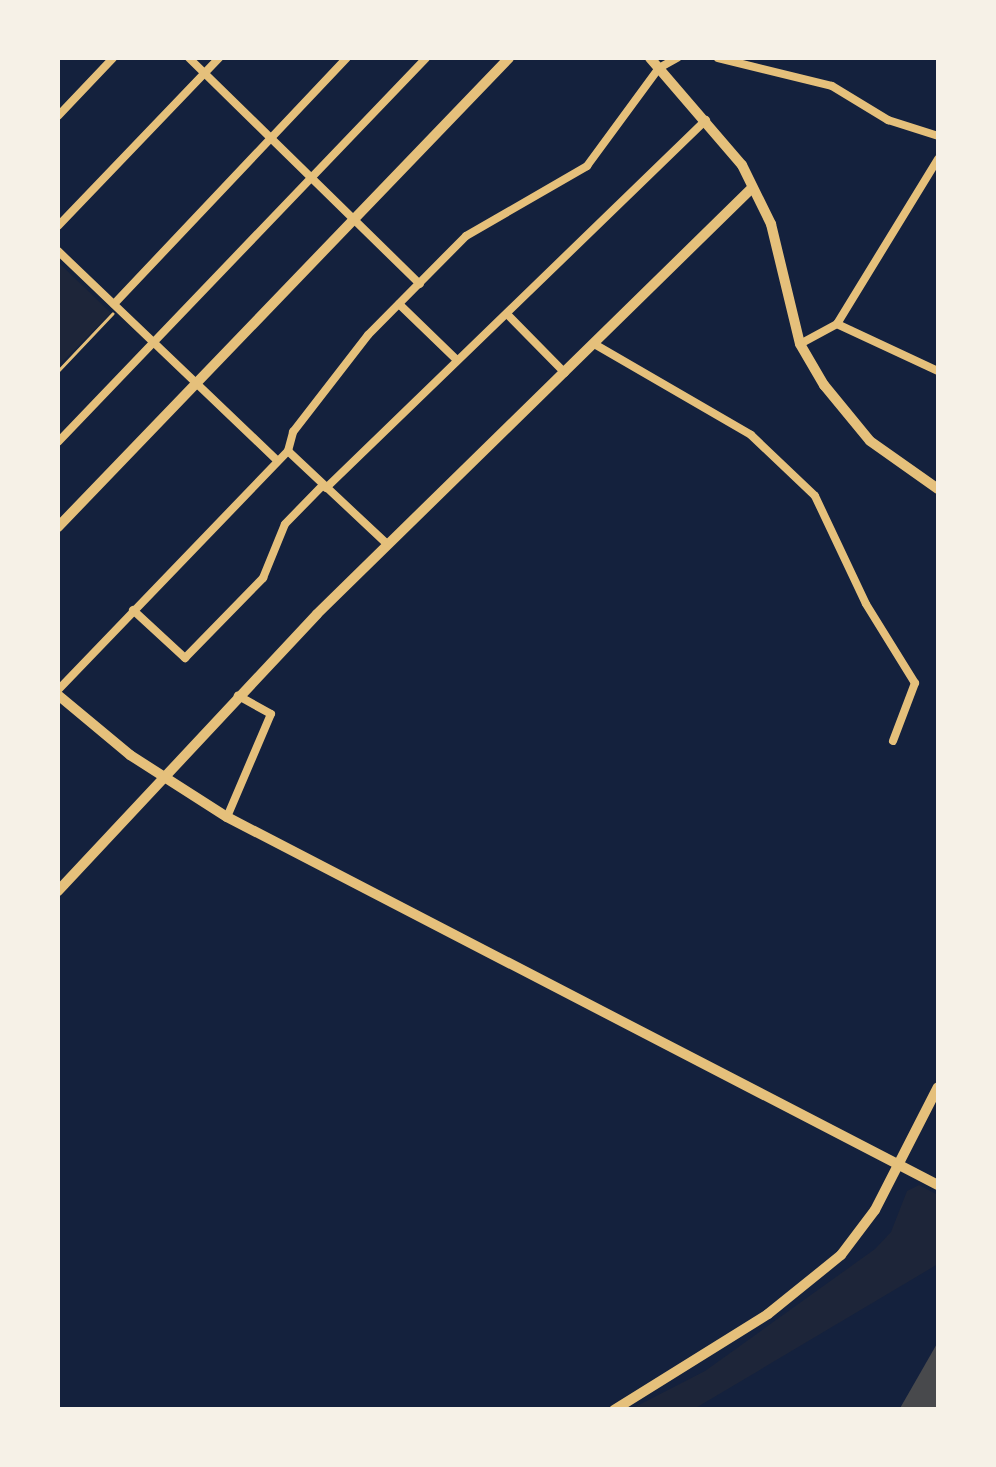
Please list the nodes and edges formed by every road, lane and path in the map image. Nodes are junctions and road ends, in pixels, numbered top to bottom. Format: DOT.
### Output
graph roads {
  1 [pos="113,58"];
  2 [pos="189,58"];
  3 [pos="219,58"];
  4 [pos="347,58"];
  5 [pos="426,58"];
  6 [pos="509,58"];
  7 [pos="650,58"];
  8 [pos="677,58"];
  9 [pos="718,58"];
  10 [pos="659,68"];
  11 [pos="205,72"];
  12 [pos="58,116"];
  13 [pos="706,120"];
  14 [pos="272,135"];
  15 [pos="938,136"];
  16 [pos="938,159"];
  17 [pos="314,174"];
  18 [pos="752,188"];
  19 [pos="355,218"];
  20 [pos="58,226"];
  21 [pos="58,251"];
  22 [pos="420,284"];
  23 [pos="114,304"];
  24 [pos="399,304"];
  25 [pos="508,315"];
  26 [pos="838,324"];
  27 [pos="153,342"];
  28 [pos="800,344"];
  29 [pos="596,345"];
  30 [pos="457,360"];
  31 [pos="938,370"];
  32 [pos="565,374"];
  33 [pos="195,382"];
  34 [pos="58,442"];
  35 [pos="288,451"];
  36 [pos="277,460"];
  37 [pos="325,487"];
  38 [pos="938,489"];
  39 [pos="58,527"];
  40 [pos="388,544"];
  41 [pos="133,610"];
  42 [pos="58,692"];
  43 [pos="238,696"];
  44 [pos="894,741"];
  45 [pos="160,776"];
  46 [pos="227,817"];
  47 [pos="58,891"];
  48 [pos="938,1087"];
  49 [pos="900,1165"];
  50 [pos="938,1185"];
  51 [pos="614,1410"];
  1 -- 12 [label="street"];
  2 -- 11 [label="street"];
  3 -- 11 [label="street"];
  4 -- 14 [label="street"];
  5 -- 17 [label="street"];
  6 -- 19 [label="street"];
  7 -- 10 [label="street"];
  8 -- 10 [label="street"];
  9 -- 15 [label="street"];
  10 -- 13 [label="street"];
  10 -- 22 [label="street"];
  11 -- 14 [label="street"];
  11 -- 20 [label="street"];
  13 -- 18 [label="street"];
  13 -- 25 [label="street"];
  14 -- 17 [label="street"];
  14 -- 23 [label="street"];
  16 -- 26 [label="street"];
  17 -- 19 [label="street"];
  17 -- 27 [label="street"];
  18 -- 28 [label="street"];
  18 -- 29 [label="street"];
  19 -- 22 [label="street"];
  19 -- 33 [label="street"];
  21 -- 23 [label="street"];
  22 -- 24 [label="street"];
  23 -- 27 [label="street"];
  24 -- 30 [label="street"];
  24 -- 35 [label="street"];
  25 -- 30 [label="street"];
  25 -- 32 [label="street"];
  26 -- 28 [label="street"];
  26 -- 31 [label="street"];
  27 -- 33 [label="street"];
  27 -- 34 [label="street"];
  28 -- 38 [label="street"];
  29 -- 32 [label="street"];
  29 -- 44 [label="street"];
  30 -- 37 [label="street"];
  32 -- 40 [label="street"];
  33 -- 36 [label="street"];
  33 -- 39 [label="street"];
  35 -- 36 [label="street"];
  35 -- 37 [label="street"];
  36 -- 41 [label="street"];
  37 -- 40 [label="street"];
  37 -- 41 [label="street"];
  40 -- 43 [label="street"];
  41 -- 42 [label="street"];
  42 -- 45 [label="street"];
  43 -- 45 [label="street"];
  43 -- 46 [label="street"];
  45 -- 46 [label="street"];
  45 -- 47 [label="street"];
  46 -- 49 [label="street"];
  48 -- 49 [label="street"];
  49 -- 50 [label="street"];
  49 -- 51 [label="street"];
}
